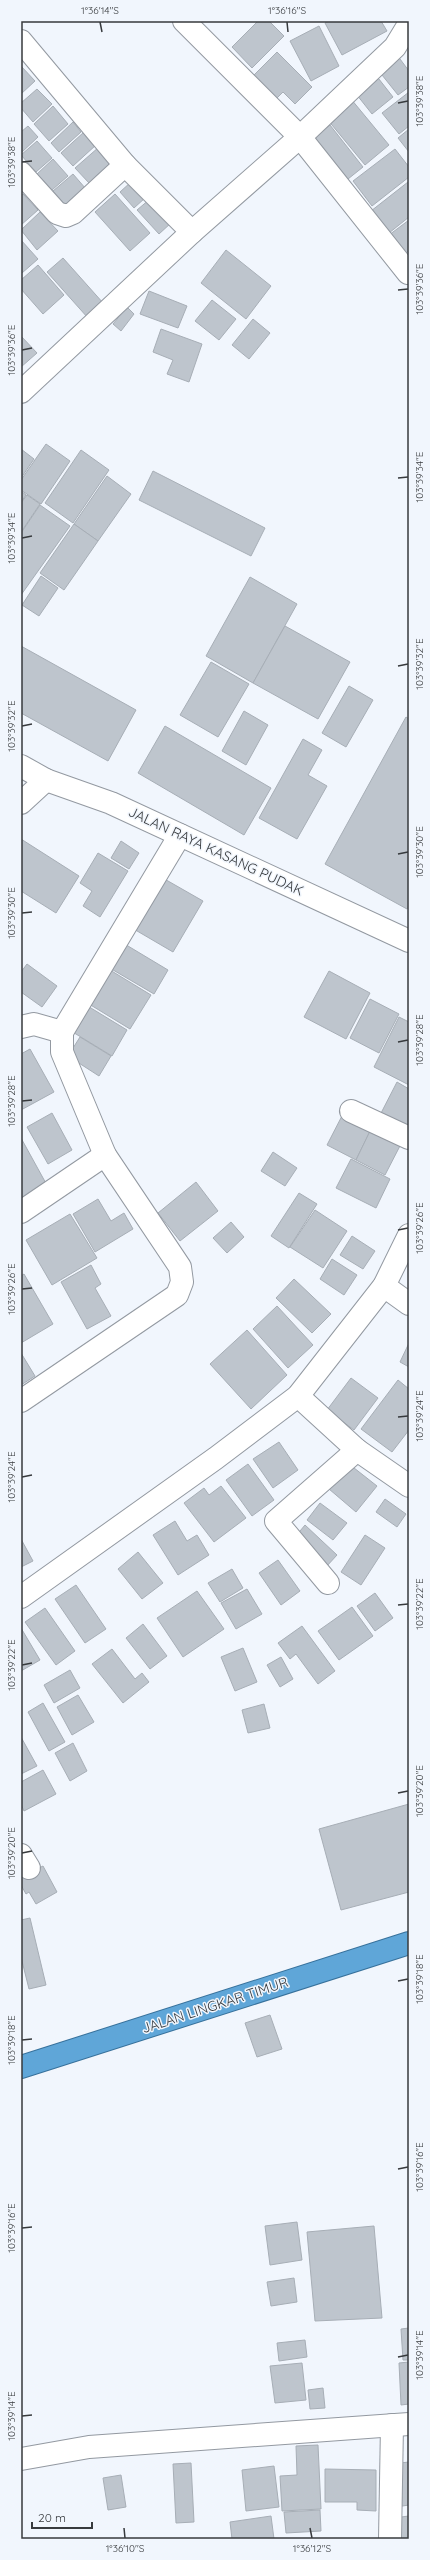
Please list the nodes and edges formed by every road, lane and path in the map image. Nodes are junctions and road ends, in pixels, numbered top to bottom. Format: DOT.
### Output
graph roads {
  1 [pos="184,21"];
  2 [pos="409,24"];
  3 [pos="21,41"];
  4 [pos="300,137"];
  5 [pos="125,165"];
  6 [pos="21,173"];
  7 [pos="192,232"];
  8 [pos="408,273"];
  9 [pos="21,392"];
  10 [pos="21,766"];
  11 [pos="46,780"];
  12 [pos="21,803"];
  13 [pos="180,835"];
  14 [pos="409,941"];
  15 [pos="21,1027"];
  16 [pos="62,1032"];
  17 [pos="352,1111"];
  18 [pos="409,1138"];
  19 [pos="105,1155"];
  20 [pos="21,1212"];
  21 [pos="409,1235"];
  22 [pos="384,1286"];
  23 [pos="409,1304"];
  24 [pos="298,1396"];
  25 [pos="21,1401"];
  26 [pos="357,1450"];
  27 [pos="409,1486"];
  28 [pos="328,1583"];
  29 [pos="21,1597"];
  30 [pos="409,1943"];
  31 [pos="21,2067"];
  32 [pos="400,2425"];
  33 [pos="21,2459"];
  34 [pos="390,2539"];
  1 -- 4 [label="street"];
  2 -- 4 [label="street"];
  3 -- 5 [label="street"];
  4 -- 7 [label="street"];
  4 -- 8 [label="street"];
  5 -- 6 [label="street"];
  5 -- 7 [label="street"];
  7 -- 9 [label="street"];
  10 -- 11 [label="street, JALAN RAYA KASANG PUDAK"];
  11 -- 12 [label="street"];
  11 -- 13 [label="street, JALAN RAYA KASANG PUDAK"];
  13 -- 14 [label="street, JALAN RAYA KASANG PUDAK"];
  13 -- 16 [label="street"];
  15 -- 16 [label="street"];
  16 -- 19 [label="street"];
  17 -- 18 [label="street"];
  19 -- 20 [label="street"];
  19 -- 25 [label="street"];
  21 -- 22 [label="street"];
  22 -- 23 [label="street"];
  22 -- 24 [label="street"];
  24 -- 26 [label="street"];
  24 -- 29 [label="street"];
  26 -- 27 [label="street"];
  26 -- 28 [label="street"];
  30 -- 31 [label="highway, JALAN LINGKAR TIMUR"];
  32 -- 33 [label="street"];
  32 -- 34 [label="street"];
}
